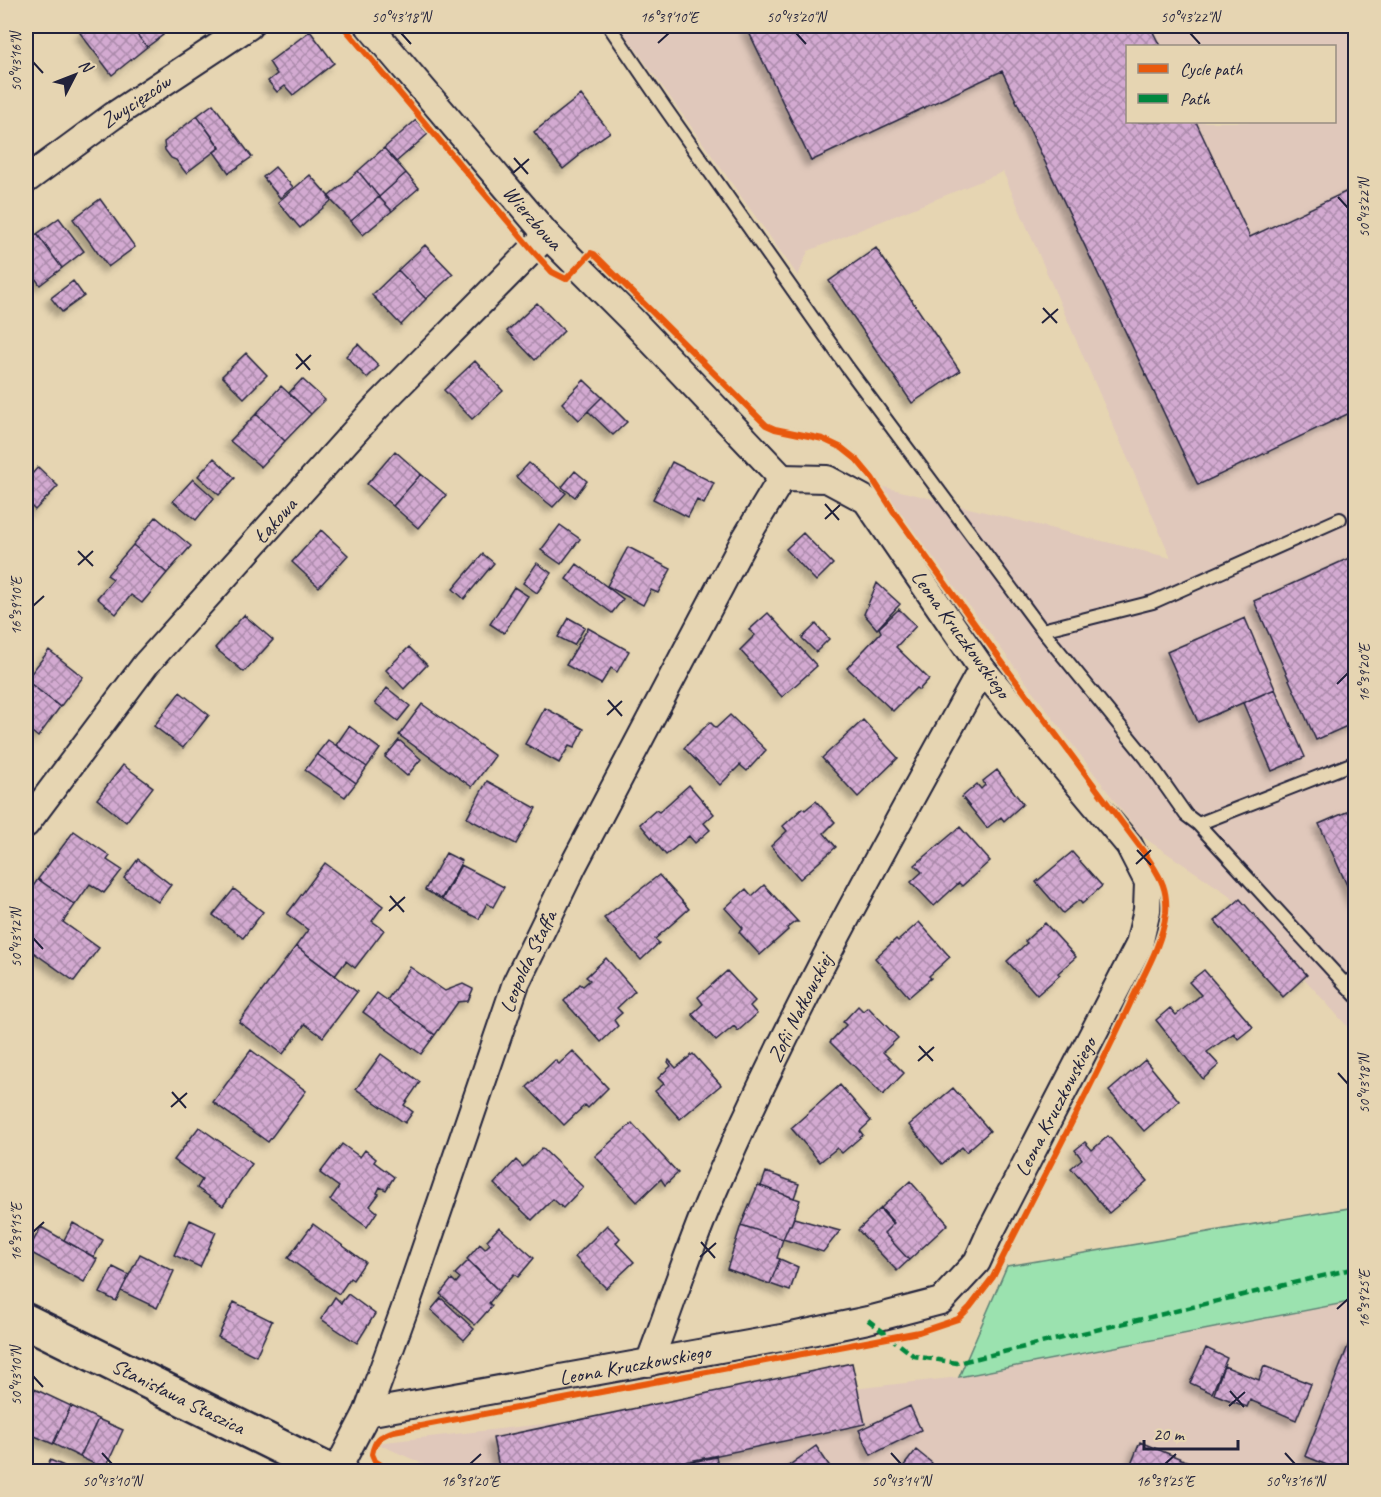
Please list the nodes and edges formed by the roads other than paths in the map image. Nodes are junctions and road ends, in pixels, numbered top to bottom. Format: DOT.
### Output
graph roads {
  1 [pos="249,26"];
  2 [pos="369,26"];
  3 [pos="609,26"];
  4 [pos="26,180"];
  5 [pos="547,235"];
  6 [pos="782,478"];
  7 [pos="1341,519"];
  8 [pos="1042,630"];
  9 [pos="982,669"];
  10 [pos="1356,762"];
  11 [pos="26,824"];
  12 [pos="1198,824"];
  13 [pos="1350,980"];
  14 [pos="1356,996"];
  15 [pos="26,1321"];
  16 [pos="649,1363"];
  17 [pos="367,1413"];
  18 [pos="331,1472"];
  19 [pos="336,1472"];
  1 -- 4 [label="street, Zwycięzców"];
  2 -- 5 [label="street, Wierzbowa"];
  3 -- 8 [label="lane"];
  5 -- 6 [label="street, Wierzbowa"];
  5 -- 11 [label="street, Łąkowa"];
  6 -- 9 [label="street, Leona Kruczkowskiego"];
  6 -- 17 [label="street, Leopolda Staffa"];
  7 -- 8 [label="lane"];
  8 -- 12 [label="lane"];
  9 -- 16 [label="street, Zofii Nałkowskiej"];
  9 -- 16 [label="street, Leona Kruczkowskiego"];
  10 -- 12 [label="lane"];
  12 -- 13 [label="lane"];
  13 -- 14 [label="lane"];
  15 -- 18 [label="main road, Stanisława Staszica"];
  16 -- 17 [label="street, Leona Kruczkowskiego"];
  17 -- 19 [label="street, Leopolda Staffa"];
}
